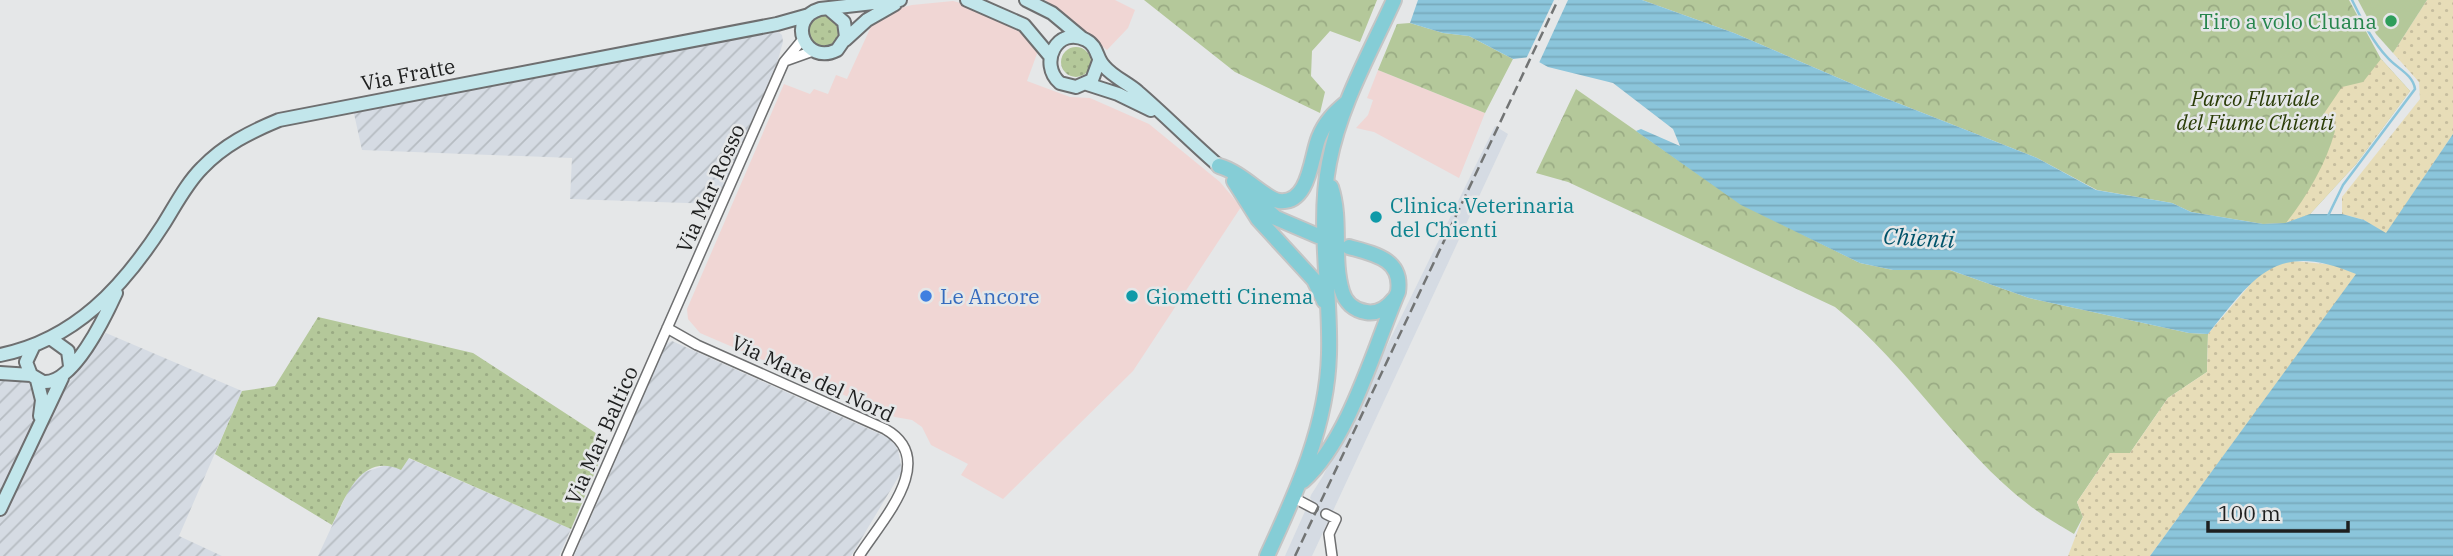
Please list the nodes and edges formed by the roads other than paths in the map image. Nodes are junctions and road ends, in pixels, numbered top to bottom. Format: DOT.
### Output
graph roads {
  1 [pos="902,0"];
  2 [pos="967,0"];
  3 [pos="1026,0"];
  4 [pos="1394,0"];
  5 [pos="819,8"];
  6 [pos="776,24"];
  7 [pos="803,38"];
  8 [pos="1082,38"];
  9 [pos="845,40"];
  10 [pos="813,51"];
  11 [pos="1050,56"];
  12 [pos="1100,61"];
  13 [pos="784,62"];
  14 [pos="1087,84"];
  15 [pos="1349,97"];
  16 [pos="1161,115"];
  17 [pos="1219,166"];
  18 [pos="1327,175"];
  19 [pos="1234,181"];
  20 [pos="1318,236"];
  21 [pos="1349,247"];
  22 [pos="119,286"];
  23 [pos="1395,298"];
  24 [pos="1328,312"];
  25 [pos="667,328"];
  26 [pos="50,338"];
  27 [pos="34,345"];
  28 [pos="0,355"];
  29 [pos="70,366"];
  30 [pos="0,373"];
  31 [pos="34,377"];
  32 [pos="62,378"];
  33 [pos="40,423"];
  34 [pos="1300,484"];
  35 [pos="1294,498"];
  36 [pos="1313,508"];
  37 [pos="0,509"];
  38 [pos="1326,514"];
  39 [pos="567,556"];
  40 [pos="859,556"];
  41 [pos="1267,556"];
  42 [pos="1332,556"];
  1 -- 5 [label="main road, Via Fratte"];
  1 -- 9 [label="main road, Via Fratte"];
  2 -- 11 [label="main road"];
  3 -- 8 [label="main road"];
  4 -- 15 [label="main road"];
  5 -- 6 [label="main road, Via Fratte"];
  5 -- 7 [label="main road"];
  5 -- 9 [label="main road"];
  6 -- 7 [label="main road"];
  6 -- 22 [label="main road, Via Fratte"];
  7 -- 10 [label="main road"];
  7 -- 13 [label="street, Via Mar Rosso"];
  8 -- 11 [label="main road"];
  8 -- 12 [label="main road"];
  9 -- 10 [label="main road, Via Fratte"];
  10 -- 13 [label="street"];
  11 -- 14 [label="main road"];
  12 -- 14 [label="main road"];
  12 -- 16 [label="main road"];
  13 -- 25 [label="street, Via Mar Rosso"];
  14 -- 16 [label="main road"];
  15 -- 17 [label="main road"];
  15 -- 18 [label="main road"];
  16 -- 17 [label="main road"];
  17 -- 19 [label="main road"];
  18 -- 23 [label="main road"];
  18 -- 24 [label="main road"];
  19 -- 20 [label="main road"];
  19 -- 24 [label="main road"];
  21 -- 23 [label="main road"];
  22 -- 26 [label="main road, Via Fratte"];
  22 -- 29 [label="main road, Via Fratte"];
  23 -- 34 [label="main road"];
  24 -- 34 [label="main road"];
  25 -- 39 [label="street, Via Mar Baltico"];
  25 -- 40 [label="street, Via Mare del Nord"];
  26 -- 27 [label="main road, Via Fratte"];
  26 -- 29 [label="main road"];
  27 -- 28 [label="main road, Via Fratte"];
  27 -- 31 [label="main road"];
  29 -- 32 [label="main road, Via Fratte"];
  30 -- 31 [label="main road"];
  31 -- 32 [label="main road"];
  31 -- 33 [label="main road"];
  32 -- 33 [label="main road, Via Fratte"];
  33 -- 37 [label="main road, Via Fratte"];
  34 -- 35 [label="main road"];
  35 -- 36 [label="street"];
  35 -- 41 [label="main road"];
  38 -- 42 [label="street"];
}
